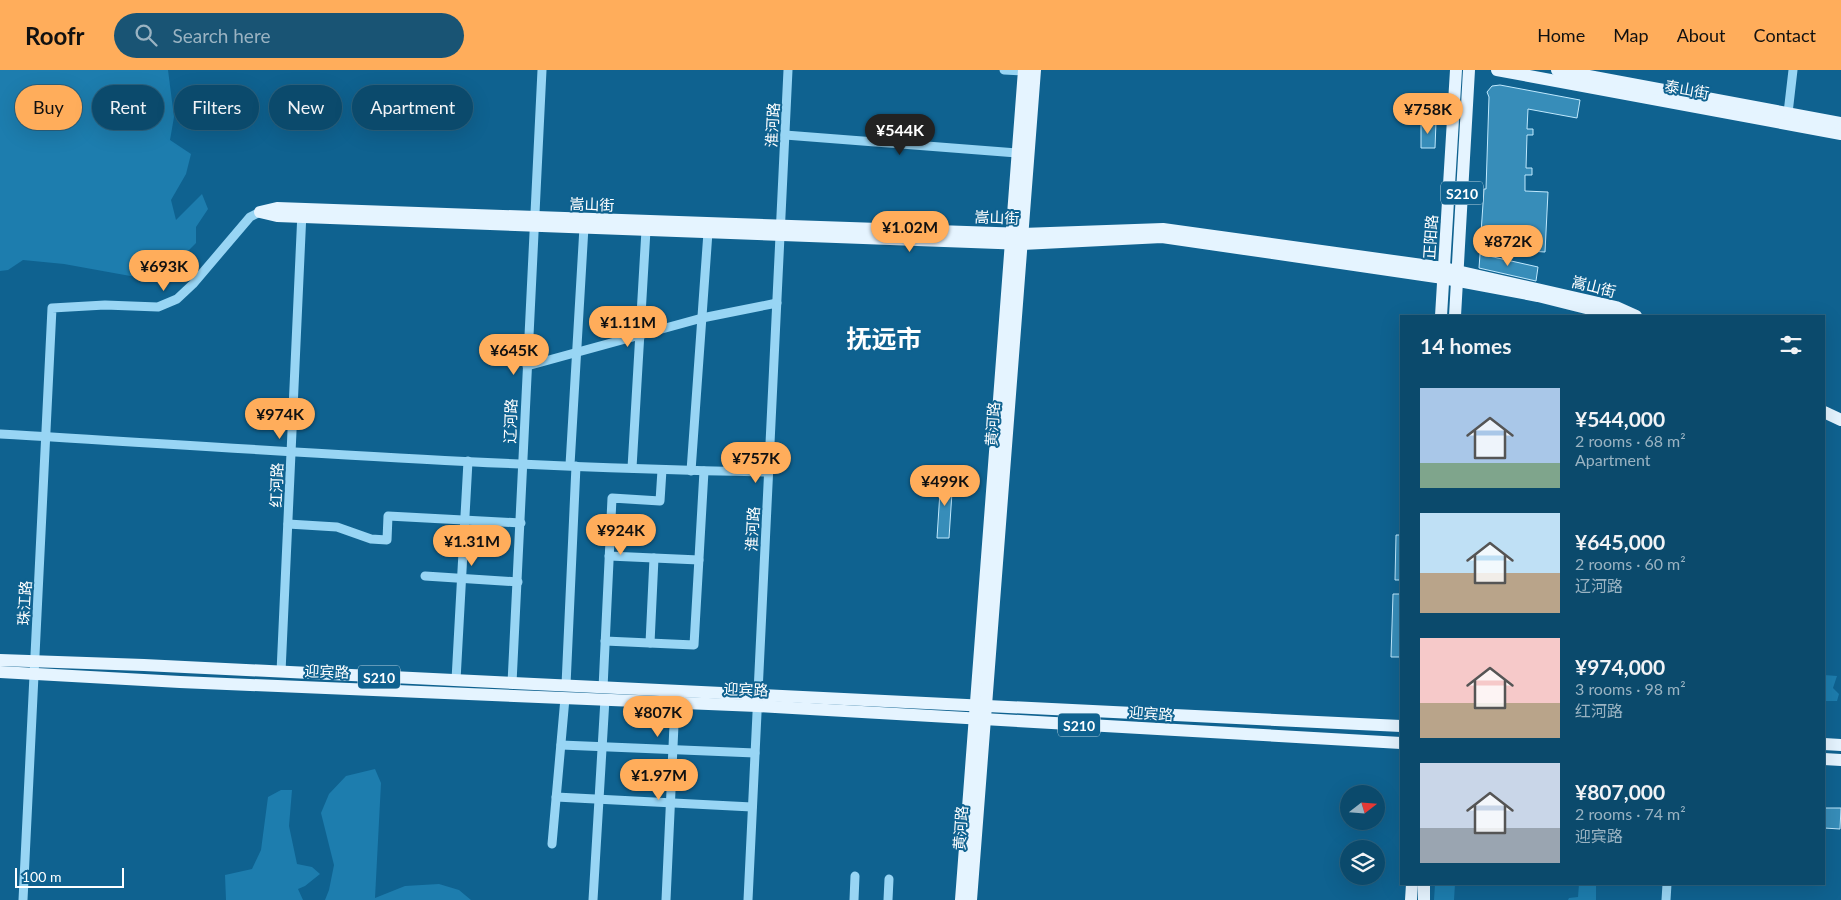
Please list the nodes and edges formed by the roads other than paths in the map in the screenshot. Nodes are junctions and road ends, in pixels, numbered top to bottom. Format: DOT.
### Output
graph roads {
  1 [pos="542,70"];
  2 [pos="788,70"];
  3 [pos="1004,70"];
  4 [pos="1027,70"];
  5 [pos="1456,70"];
  6 [pos="1469,70"];
  7 [pos="1497,70"];
  8 [pos="1557,70"];
  9 [pos="1793,70"];
  10 [pos="1788,113"];
  11 [pos="1841,123"];
  12 [pos="1841,134"];
  13 [pos="785,135"];
  14 [pos="1017,153"];
  15 [pos="302,213"];
  16 [pos="255,214"];
  17 [pos="534,222"];
  18 [pos="584,227"];
  19 [pos="646,230"];
  20 [pos="780,231"];
  21 [pos="708,232"];
  22 [pos="1017,239"];
  23 [pos="1444,273"];
  24 [pos="1458,276"];
  25 [pos="778,303"];
  26 [pos="1441,315"];
  27 [pos="1455,315"];
  28 [pos="1614,315"];
  29 [pos="1634,315"];
  30 [pos="702,318"];
  31 [pos="641,334"];
  32 [pos="577,351"];
  33 [pos="527,366"];
  34 [pos="1825,403"];
  35 [pos="1841,411"];
  36 [pos="1825,412"];
  37 [pos="1841,420"];
  38 [pos="0,434"];
  39 [pos="46,437"];
  40 [pos="291,451"];
  41 [pos="468,461"];
  42 [pos="522,463"];
  43 [pos="573,466"];
  44 [pos="632,468"];
  45 [pos="662,470"];
  46 [pos="691,471"];
  47 [pos="704,471"];
  48 [pos="769,472"];
  49 [pos="465,519"];
  50 [pos="521,523"];
  51 [pos="288,524"];
  52 [pos="609,556"];
  53 [pos="654,558"];
  54 [pos="699,560"];
  55 [pos="425,576"];
  56 [pos="463,578"];
  57 [pos="518,582"];
  58 [pos="605,641"];
  59 [pos="650,643"];
  60 [pos="0,660"];
  61 [pos="34,667"];
  62 [pos="0,672"];
  63 [pos="282,672"];
  64 [pos="456,680"];
  65 [pos="512,683"];
  66 [pos="566,692"];
  67 [pos="604,694"];
  68 [pos="757,701"];
  69 [pos="675,703"];
  70 [pos="981,705"];
  71 [pos="980,718"];
  72 [pos="1400,726"];
  73 [pos="1400,743"];
  74 [pos="1825,744"];
  75 [pos="561,745"];
  76 [pos="1841,745"];
  77 [pos="602,747"];
  78 [pos="673,751"];
  79 [pos="755,753"];
  80 [pos="1825,759"];
  81 [pos="1841,760"];
  82 [pos="556,797"];
  83 [pos="599,799"];
  84 [pos="671,803"];
  85 [pos="752,806"];
  86 [pos="552,844"];
  87 [pos="855,876"];
  88 [pos="889,878"];
  89 [pos="1412,885"];
  90 [pos="1424,885"];
  91 [pos="1666,885"];
  92 [pos="23,900"];
  93 [pos="593,900"];
  94 [pos="666,900"];
  95 [pos="748,900"];
  96 [pos="854,900"];
  97 [pos="888,900"];
  98 [pos="961,900"];
  99 [pos="971,900"];
  100 [pos="1411,900"];
  101 [pos="1424,900"];
  102 [pos="1666,900"];
  1 -- 17 [label="street, 辽河路"];
  2 -- 13 [label="street, 淮河路"];
  3 -- 4 [label="street"];
  4 -- 14 [label="main road, 黄河路"];
  4 -- 22 [label="main road, 黄河路"];
  5 -- 23 [label="main road, 正阳路"];
  6 -- 24 [label="main road, 正阳路 / S210"];
  7 -- 12 [label="main road, 泰山街"];
  8 -- 10 [label="main road, 泰山街"];
  9 -- 10 [label="street"];
  10 -- 11 [label="main road, 泰山街"];
  13 -- 14 [label="street"];
  13 -- 20 [label="street, 淮河路"];
  14 -- 22 [label="main road, 黄河路"];
  15 -- 16 [label="main road, 嵩山街"];
  15 -- 17 [label="main road, 嵩山街"];
  15 -- 40 [label="street, 红河路"];
  16 -- 39 [label="street, 珠江路"];
  17 -- 18 [label="main road, 嵩山街"];
  17 -- 20 [label="main road, 嵩山街"];
  17 -- 33 [label="street, 辽河路"];
  18 -- 19 [label="main road, 嵩山街"];
  18 -- 32 [label="street"];
  19 -- 21 [label="main road, 嵩山街"];
  19 -- 31 [label="street"];
  20 -- 21 [label="main road, 嵩山街"];
  20 -- 22 [label="main road, 嵩山街"];
  20 -- 25 [label="street, 淮河路"];
  21 -- 30 [label="street"];
  22 -- 23 [label="main road, 嵩山街"];
  22 -- 70 [label="main road, 黄河路"];
  23 -- 24 [label="main road, 嵩山街"];
  23 -- 26 [label="main road, 正阳路"];
  24 -- 27 [label="main road, 正阳路 / S210"];
  24 -- 28 [label="main road, 嵩山街"];
  24 -- 29 [label="main road, 嵩山街"];
  25 -- 30 [label="street"];
  25 -- 48 [label="street, 淮河路"];
  30 -- 31 [label="street"];
  30 -- 46 [label="street"];
  31 -- 32 [label="street"];
  31 -- 44 [label="street"];
  32 -- 33 [label="street"];
  32 -- 43 [label="street"];
  33 -- 42 [label="street, 辽河路"];
  34 -- 35 [label="main road"];
  36 -- 37 [label="main road"];
  38 -- 39 [label="street"];
  39 -- 40 [label="street"];
  39 -- 61 [label="street, 珠江路"];
  40 -- 41 [label="street"];
  40 -- 51 [label="street, 红河路"];
  41 -- 42 [label="street"];
  41 -- 49 [label="street"];
  42 -- 43 [label="street"];
  42 -- 50 [label="street, 辽河路"];
  43 -- 44 [label="street"];
  43 -- 66 [label="street"];
  44 -- 45 [label="street"];
  45 -- 46 [label="street"];
  45 -- 52 [label="street"];
  46 -- 47 [label="street"];
  47 -- 48 [label="street"];
  47 -- 54 [label="street"];
  48 -- 68 [label="street, 淮河路"];
  49 -- 50 [label="street"];
  49 -- 51 [label="street"];
  49 -- 56 [label="street"];
  50 -- 57 [label="street, 辽河路"];
  51 -- 63 [label="street, 红河路"];
  52 -- 53 [label="street"];
  52 -- 58 [label="street"];
  53 -- 54 [label="street"];
  53 -- 59 [label="street"];
  54 -- 59 [label="street"];
  55 -- 56 [label="street"];
  56 -- 57 [label="street"];
  56 -- 64 [label="street"];
  57 -- 65 [label="street, 辽河路"];
  58 -- 59 [label="street"];
  58 -- 67 [label="street"];
  60 -- 61 [label="main road, 迎宾路 / S210"];
  61 -- 62 [label="main road, 迎宾路 / S210"];
  61 -- 63 [label="main road, 迎宾路 / S210"];
  61 -- 66 [label="main road, 迎宾路 / S210"];
  61 -- 92 [label="street, 珠江路"];
  63 -- 64 [label="main road, 迎宾路 / S210"];
  64 -- 65 [label="main road, 迎宾路 / S210"];
  65 -- 66 [label="main road, 迎宾路 / S210"];
  66 -- 67 [label="main road, 迎宾路 / S210"];
  66 -- 75 [label="street"];
  67 -- 68 [label="main road, 迎宾路 / S210"];
  67 -- 69 [label="main road, 迎宾路 / S210"];
  67 -- 77 [label="street"];
  68 -- 69 [label="main road, 迎宾路 / S210"];
  68 -- 70 [label="main road, 迎宾路 / S210"];
  68 -- 71 [label="main road, 迎宾路 / S210"];
  68 -- 79 [label="street, 淮河路"];
  69 -- 78 [label="street"];
  70 -- 71 [label="main road, 黄河路"];
  70 -- 72 [label="main road, 迎宾路 / S210"];
  71 -- 73 [label="main road, 迎宾路 / S210"];
  71 -- 98 [label="main road, 黄河路"];
  71 -- 99 [label="main road, 黄河路"];
  74 -- 76 [label="main road"];
  75 -- 77 [label="street"];
  75 -- 82 [label="street"];
  77 -- 78 [label="street"];
  77 -- 83 [label="street"];
  78 -- 79 [label="street"];
  78 -- 84 [label="street"];
  79 -- 85 [label="street, 淮河路"];
  80 -- 81 [label="main road"];
  82 -- 83 [label="street"];
  82 -- 86 [label="street"];
  83 -- 84 [label="street"];
  83 -- 93 [label="street"];
  84 -- 85 [label="street"];
  84 -- 94 [label="street"];
  85 -- 95 [label="street, 淮河路"];
  87 -- 96 [label="street"];
  88 -- 97 [label="street"];
  89 -- 100 [label="main road"];
  90 -- 101 [label="main road"];
  91 -- 102 [label="street"];
}
